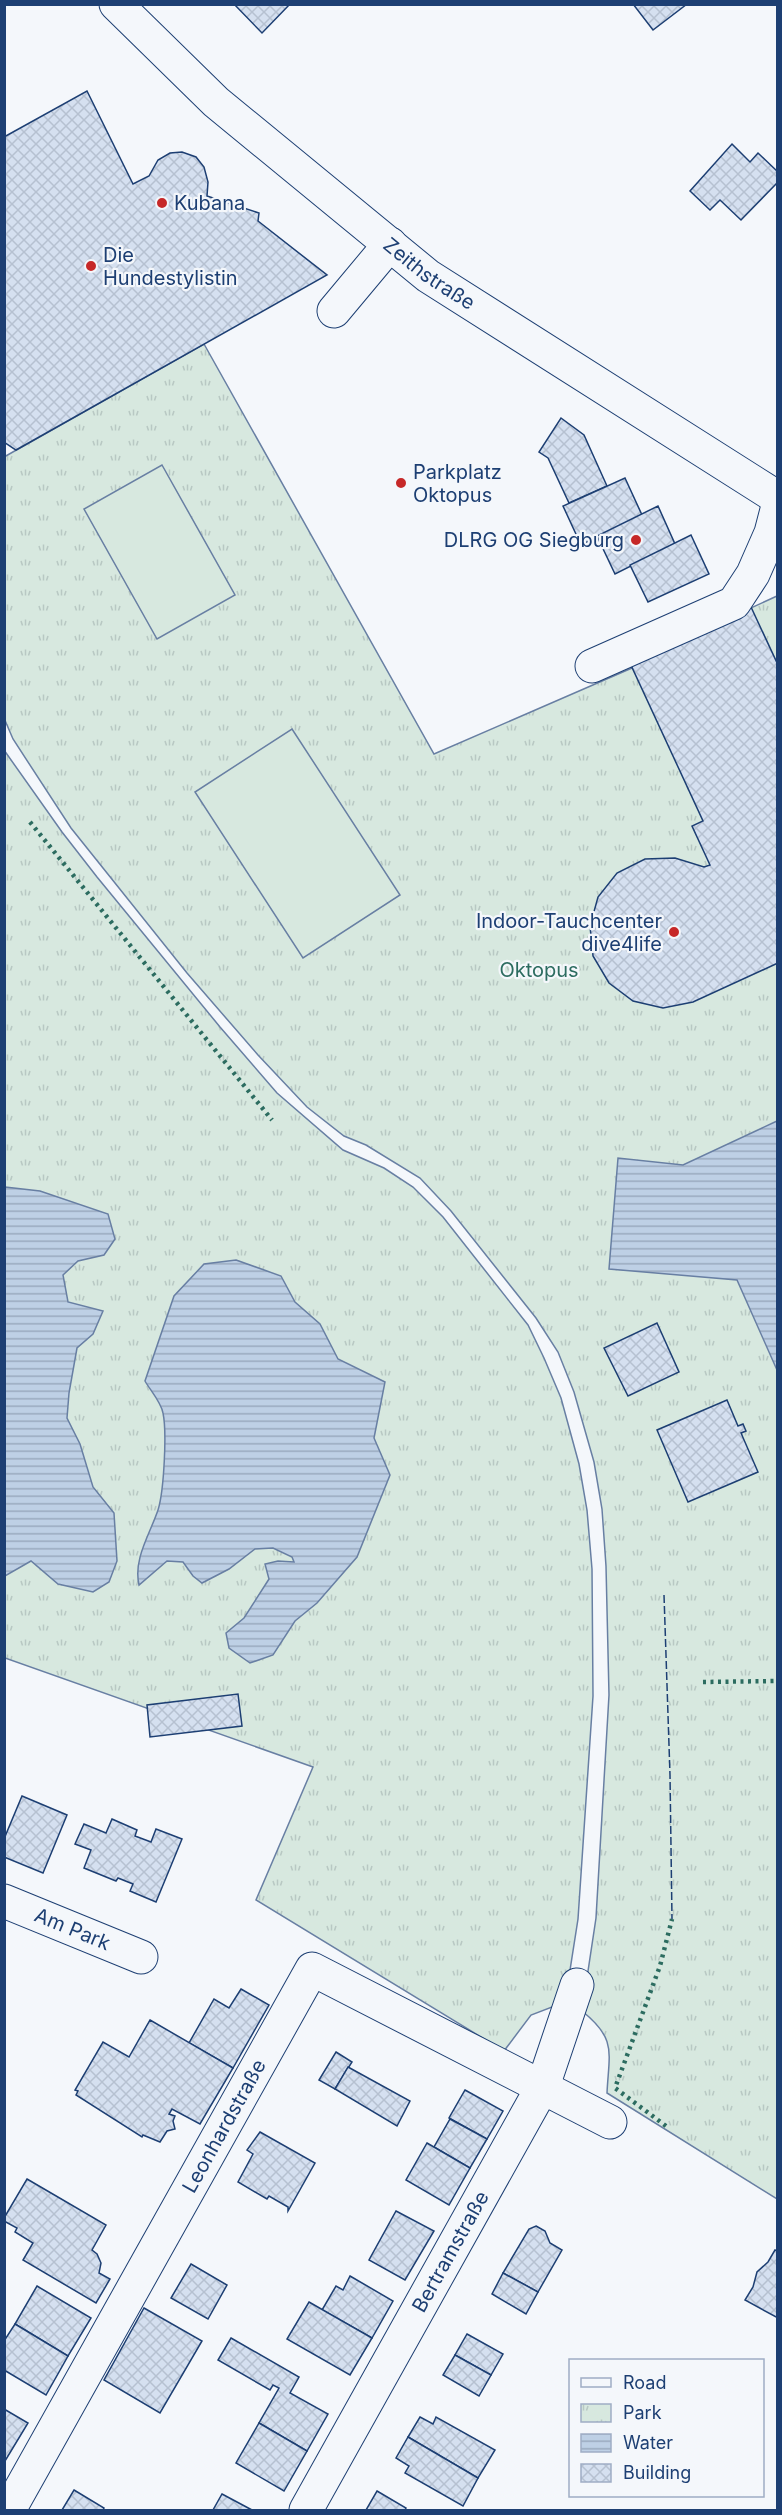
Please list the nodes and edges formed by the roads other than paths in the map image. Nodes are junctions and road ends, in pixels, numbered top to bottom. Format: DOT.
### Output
graph roads {
  1 [pos="116,4"];
  2 [pos="390,244"];
  3 [pos="334,311"];
  4 [pos="777,498"];
  5 [pos="777,506"];
  6 [pos="592,666"];
  7 [pos="4,1901"];
  8 [pos="141,1957"];
  9 [pos="577,1985"];
  10 [pos="543,2086"];
  11 [pos="610,2122"];
  12 [pos="9,2511"];
  13 [pos="306,2511"];
  1 -- 2 [label="street, Zeithstraße"];
  2 -- 3 [label="street"];
  2 -- 4 [label="street, Zeithstraße"];
  5 -- 6 [label="street"];
  7 -- 8 [label="street, Am Park"];
  9 -- 10 [label="street, Bertramstraße"];
  10 -- 11 [label="street"];
  10 -- 12 [label="street, Leonhardstraße"];
  10 -- 13 [label="street, Bertramstraße"];
}
